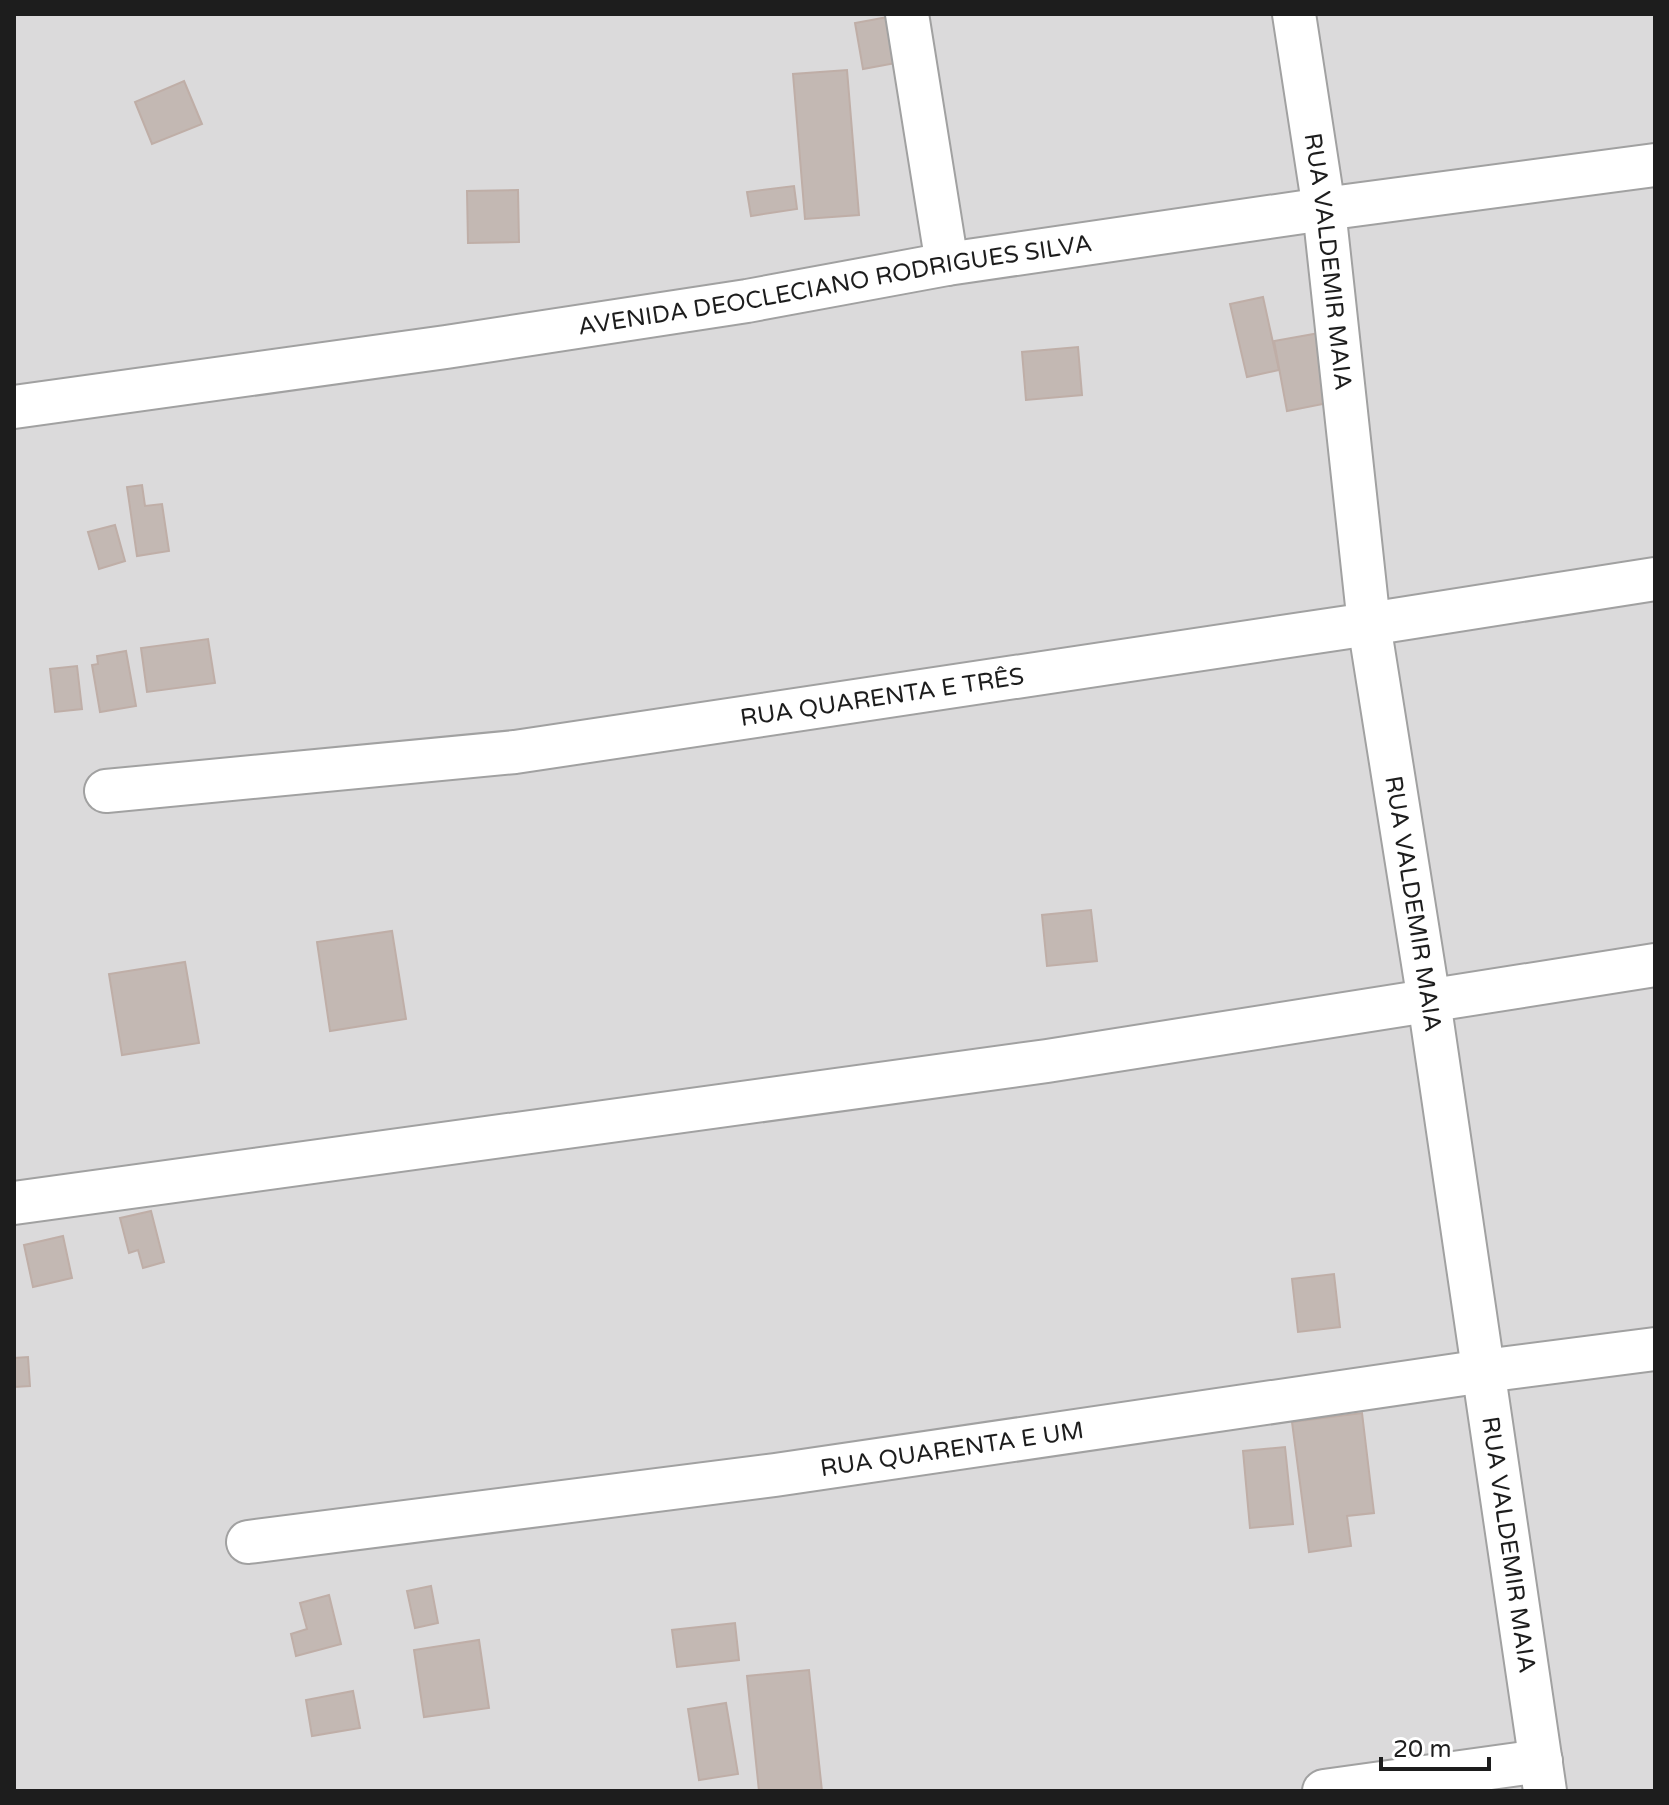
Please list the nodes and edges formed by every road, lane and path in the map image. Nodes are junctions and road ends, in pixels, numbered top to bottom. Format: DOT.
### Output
graph roads {
  1 [pos="907,14"];
  2 [pos="1294,14"];
  3 [pos="1655,165"];
  4 [pos="1324,209"];
  5 [pos="947,264"];
  6 [pos="14,407"];
  7 [pos="1655,579"];
  8 [pos="1369,624"];
  9 [pos="106,791"];
  10 [pos="1655,965"];
  11 [pos="1429,1001"];
  12 [pos="14,1203"];
  13 [pos="1655,1349"];
  14 [pos="1484,1371"];
  15 [pos="248,1542"];
  16 [pos="1543,1776"];
  17 [pos="1324,1791"];
  1 -- 5 [label="street"];
  2 -- 4 [label="street, RUA VALDEMIR MAIA"];
  3 -- 4 [label="street, AVENIDA DEOCLECIANO RODRIGUES SILVA"];
  4 -- 5 [label="street, AVENIDA DEOCLECIANO RODRIGUES SILVA"];
  4 -- 8 [label="street, RUA VALDEMIR MAIA"];
  5 -- 6 [label="street, AVENIDA DEOCLECIANO RODRIGUES SILVA"];
  7 -- 8 [label="street, RUA QUARENTA E TRÊS"];
  8 -- 9 [label="street, RUA QUARENTA E TRÊS"];
  8 -- 11 [label="street, RUA VALDEMIR MAIA"];
  10 -- 11 [label="street"];
  11 -- 12 [label="street"];
  11 -- 14 [label="street, RUA VALDEMIR MAIA"];
  13 -- 14 [label="street, RUA QUARENTA E UM"];
  14 -- 15 [label="street, RUA QUARENTA E UM"];
  14 -- 16 [label="street, RUA VALDEMIR MAIA"];
  16 -- 17 [label="street"];
}
